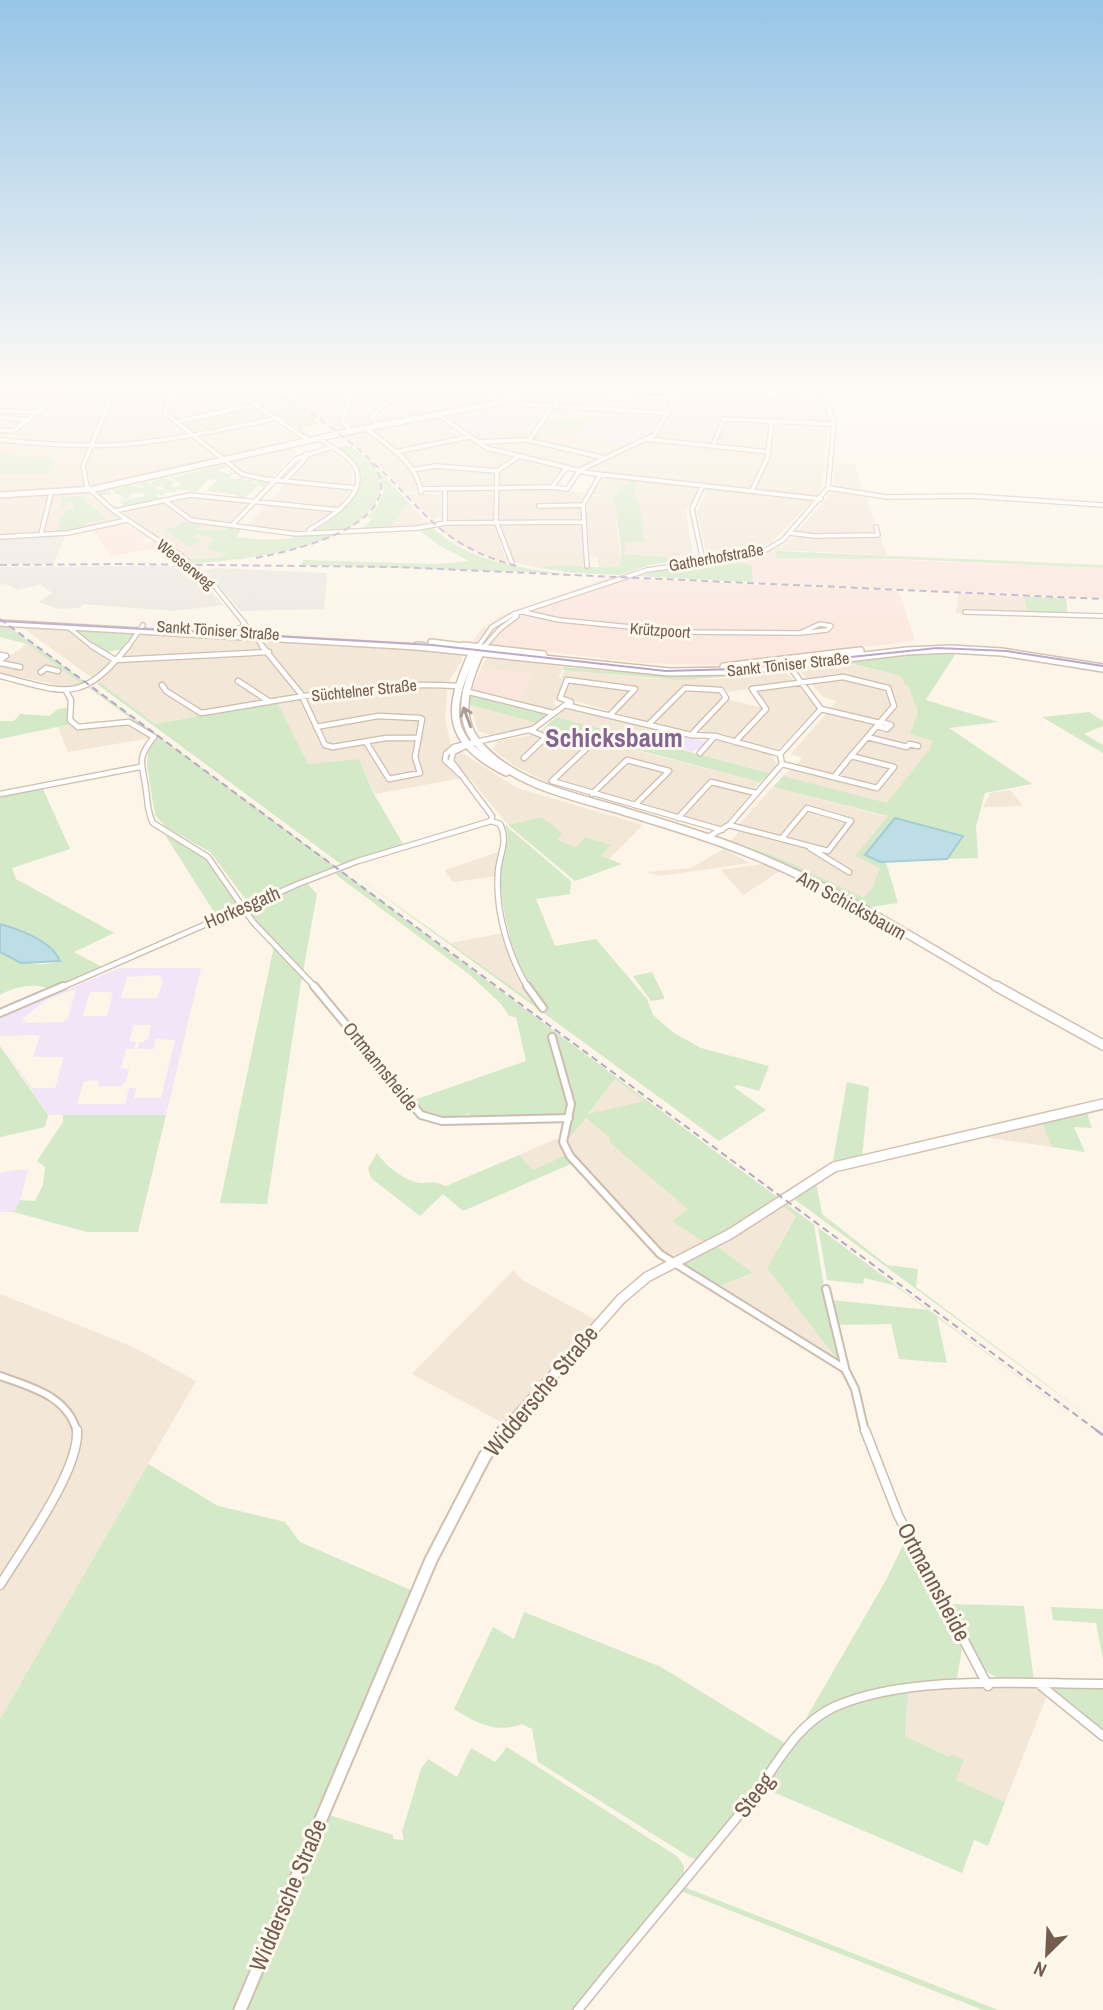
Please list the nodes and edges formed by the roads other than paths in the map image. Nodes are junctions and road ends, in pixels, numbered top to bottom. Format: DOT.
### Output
graph roads {
  1 [pos="85,480"];
  2 [pos="128,480"];
  3 [pos="274,480"];
  4 [pos="355,480"];
  5 [pos="419,480"];
  6 [pos="496,480"];
  7 [pos="557,480"];
  8 [pos="573,480"];
  9 [pos="597,480"];
  10 [pos="649,480"];
  11 [pos="756,480"];
  12 [pos="829,480"];
  13 [pos="284,481"];
  14 [pos="703,485"];
  15 [pos="552,487"];
  16 [pos="355,488"];
  17 [pos="495,488"];
  18 [pos="828,488"];
  19 [pos="86,489"];
  20 [pos="752,489"];
  21 [pos="445,491"];
  22 [pos="51,493"];
  23 [pos="0,495"];
  24 [pos="821,499"];
  25 [pos="164,500"];
  26 [pos="255,501"];
  27 [pos="583,505"];
  28 [pos="1103,505"];
  29 [pos="539,506"];
  30 [pos="339,510"];
  31 [pos="114,511"];
  32 [pos="127,520"];
  33 [pos="584,522"];
  34 [pos="445,523"];
  35 [pos="499,523"];
  36 [pos="232,525"];
  37 [pos="876,527"];
  38 [pos="307,532"];
  39 [pos="790,533"];
  40 [pos="41,534"];
  41 [pos="0,537"];
  42 [pos="703,561"];
  43 [pos="512,563"];
  44 [pos="587,566"];
  45 [pos="523,612"];
  46 [pos="965,612"];
  47 [pos="1103,616"];
  48 [pos="0,621"];
  49 [pos="244,622"];
  50 [pos="67,626"];
  51 [pos="143,628"];
  52 [pos="232,631"];
  53 [pos="799,633"];
  54 [pos="254,634"];
  55 [pos="125,649"];
  56 [pos="478,650"];
  57 [pos="269,652"];
  58 [pos="101,653"];
  59 [pos="0,654"];
  60 [pos="115,660"];
  61 [pos="0,661"];
  62 [pos="787,663"];
  63 [pos="1103,666"];
  64 [pos="20,667"];
  65 [pos="58,671"];
  66 [pos="0,676"];
  67 [pos="238,681"];
  68 [pos="27,682"];
  69 [pos="802,682"];
  70 [pos="458,684"];
  71 [pos="162,685"];
  72 [pos="65,691"];
  73 [pos="465,691"];
  74 [pos="301,696"];
  75 [pos="270,702"];
  76 [pos="565,705"];
  77 [pos="380,708"];
  78 [pos="821,709"];
  79 [pos="349,712"];
  80 [pos="553,713"];
  81 [pos="610,715"];
  82 [pos="381,716"];
  83 [pos="353,720"];
  84 [pos="649,724"];
  85 [pos="879,724"];
  86 [pos="316,727"];
  87 [pos="529,730"];
  88 [pos="691,735"];
  89 [pos="715,736"];
  90 [pos="546,737"];
  91 [pos="867,737"];
  92 [pos="419,738"];
  93 [pos="366,742"];
  94 [pos="477,742"];
  95 [pos="735,742"];
  96 [pos="468,744"];
  97 [pos="918,746"];
  98 [pos="700,753"];
  99 [pos="780,754"];
  100 [pos="851,756"];
  101 [pos="524,758"];
  102 [pos="782,764"];
  103 [pos="140,767"];
  104 [pos="834,777"];
  105 [pos="593,793"];
  106 [pos="756,793"];
  107 [pos="0,794"];
  108 [pos="569,795"];
  109 [pos="585,800"];
  110 [pos="635,805"];
  111 [pos="678,818"];
  112 [pos="491,821"];
  113 [pos="729,825"];
  114 [pos="722,830"];
  115 [pos="708,837"];
  116 [pos="782,838"];
  117 [pos="826,854"];
  118 [pos="849,872"];
  119 [pos="242,906"];
  120 [pos="543,1008"];
  121 [pos="0,1013"];
  122 [pos="552,1037"];
  123 [pos="1103,1045"];
  124 [pos="1103,1104"];
  125 [pos="569,1118"];
  126 [pos="673,1262"];
  127 [pos="826,1289"];
  128 [pos="845,1369"];
  129 [pos="0,1376"];
  130 [pos="0,1585"];
  131 [pos="1103,1684"];
  132 [pos="988,1685"];
  133 [pos="1039,1685"];
  134 [pos="1103,1736"];
  135 [pos="240,2010"];
  136 [pos="578,2010"];
  1 -- 19 [label="street"];
  2 -- 19 [label="street"];
  3 -- 13 [label="street"];
  3 -- 26 [label="street"];
  4 -- 16 [label="street"];
  5 -- 21 [label="street"];
  6 -- 17 [label="street"];
  7 -- 15 [label="street"];
  8 -- 15 [label="street"];
  9 -- 27 [label="street"];
  10 -- 14 [label="street"];
  11 -- 20 [label="street"];
  12 -- 18 [label="street, Gatherhofstraße"];
  13 -- 16 [label="street"];
  14 -- 20 [label="street"];
  14 -- 42 [label="street"];
  15 -- 17 [label="street"];
  16 -- 30 [label="street"];
  17 -- 21 [label="street"];
  17 -- 35 [label="street"];
  18 -- 24 [label="street, Gatherhofstraße"];
  18 -- 28 [label="street"];
  19 -- 22 [label="street"];
  19 -- 31 [label="street, Weeserweg"];
  20 -- 24 [label="street"];
  21 -- 34 [label="street"];
  22 -- 23 [label="street"];
  22 -- 40 [label="street"];
  24 -- 39 [label="street, Gatherhofstraße"];
  25 -- 26 [label="street"];
  25 -- 31 [label="street"];
  25 -- 36 [label="street"];
  26 -- 30 [label="street"];
  26 -- 36 [label="street"];
  27 -- 29 [label="street"];
  27 -- 33 [label="street"];
  30 -- 38 [label="street"];
  31 -- 32 [label="street, Weeserweg"];
  32 -- 40 [label="street"];
  32 -- 49 [label="street, Weeserweg"];
  33 -- 35 [label="street"];
  33 -- 44 [label="street"];
  34 -- 35 [label="street"];
  34 -- 38 [label="street"];
  35 -- 43 [label="street"];
  36 -- 38 [label="street"];
  37 -- 39 [label="street"];
  39 -- 42 [label="street, Gatherhofstraße"];
  40 -- 41 [label="street"];
  42 -- 45 [label="street, Gatherhofstraße"];
  45 -- 53 [label="street, Krützpoort"];
  45 -- 56 [label="street, Gatherhofstraße"];
  46 -- 47 [label="street"];
  48 -- 50 [label="street, Sankt Töniser Straße"];
  48 -- 51 [label="street, Sankt Töniser Straße"];
  49 -- 52 [label="street"];
  49 -- 54 [label="street, Weeserweg"];
  50 -- 51 [label="street, Sankt Töniser Straße"];
  50 -- 58 [label="street"];
  51 -- 52 [label="street, Sankt Töniser Straße"];
  51 -- 54 [label="street, Sankt Töniser Straße"];
  51 -- 55 [label="street"];
  52 -- 54 [label="street, Sankt Töniser Straße"];
  53 -- 53 [label="street, Krützpoort"];
  54 -- 56 [label="street, Sankt Töniser Straße"];
  54 -- 57 [label="street, Weeserweg"];
  55 -- 58 [label="street"];
  55 -- 60 [label="street"];
  56 -- 62 [label="street, Sankt Töniser Straße"];
  56 -- 70 [label="street, Am Schicksbaum"];
  56 -- 73 [label="street, Am Schicksbaum"];
  57 -- 60 [label="street"];
  57 -- 74 [label="street, Weeserweg"];
  58 -- 60 [label="street"];
  59 -- 61 [label="street"];
  60 -- 72 [label="street"];
  61 -- 64 [label="street"];
  62 -- 63 [label="street, Sankt Töniser Straße"];
  62 -- 69 [label="street"];
  65 -- 68 [label="street"];
  66 -- 68 [label="street"];
  67 -- 75 [label="street"];
  68 -- 72 [label="street"];
  69 -- 78 [label="street"];
  69 -- 85 [label="street"];
  69 -- 95 [label="street"];
  70 -- 73 [label="street"];
  70 -- 74 [label="street, Süchtelner Straße"];
  70 -- 96 [label="street, Am Schicksbaum"];
  71 -- 75 [label="street, Süchtelner Straße"];
  72 -- 103 [label="street"];
  73 -- 80 [label="street"];
  94 -- 73 [label="street, Am Schicksbaum, one-way"];
  74 -- 75 [label="street, Süchtelner Straße"];
  74 -- 86 [label="street, Weeserweg"];
  76 -- 80 [label="street"];
  76 -- 81 [label="street"];
  76 -- 81 [label="street"];
  77 -- 82 [label="street"];
  78 -- 85 [label="street"];
  78 -- 99 [label="street"];
  79 -- 83 [label="street"];
  80 -- 87 [label="street"];
  81 -- 84 [label="street"];
  82 -- 83 [label="street"];
  82 -- 92 [label="street"];
  83 -- 86 [label="street"];
  84 -- 88 [label="street"];
  84 -- 88 [label="street"];
  85 -- 91 [label="street"];
  86 -- 93 [label="street"];
  87 -- 90 [label="street"];
  87 -- 94 [label="street"];
  88 -- 89 [label="street"];
  89 -- 95 [label="street"];
  89 -- 98 [label="street"];
  90 -- 101 [label="street"];
  90 -- 105 [label="street"];
  91 -- 97 [label="street"];
  91 -- 100 [label="street"];
  92 -- 93 [label="street"];
  92 -- 93 [label="street"];
  94 -- 96 [label="street"];
  94 -- 108 [label="street, Am Schicksbaum"];
  95 -- 99 [label="street"];
  96 -- 108 [label="street, Am Schicksbaum"];
  96 -- 112 [label="street"];
  99 -- 102 [label="street"];
  100 -- 104 [label="street"];
  100 -- 104 [label="street"];
  102 -- 104 [label="street"];
  102 -- 106 [label="street"];
  103 -- 107 [label="street"];
  103 -- 119 [label="street, Ortmannsheide"];
  105 -- 109 [label="street"];
  105 -- 110 [label="street"];
  105 -- 110 [label="street"];
  106 -- 111 [label="street"];
  106 -- 113 [label="street"];
  108 -- 109 [label="street, Am Schicksbaum"];
  109 -- 115 [label="street, Am Schicksbaum"];
  110 -- 111 [label="street"];
  111 -- 114 [label="street"];
  112 -- 119 [label="street, Horkesgath"];
  112 -- 120 [label="street"];
  113 -- 114 [label="street"];
  113 -- 116 [label="street"];
  114 -- 115 [label="street"];
  115 -- 123 [label="street, Am Schicksbaum"];
  116 -- 117 [label="street"];
  116 -- 117 [label="street"];
  117 -- 118 [label="street"];
  119 -- 121 [label="street, Horkesgath"];
  119 -- 125 [label="street, Ortmannsheide"];
  122 -- 125 [label="street"];
  124 -- 126 [label="street, Widdersche Straße"];
  125 -- 126 [label="street"];
  126 -- 128 [label="street"];
  126 -- 135 [label="street, Widdersche Straße"];
  127 -- 128 [label="street, Ortmannsheide"];
  128 -- 132 [label="street, Ortmannsheide"];
  129 -- 130 [label="street"];
  131 -- 133 [label="street"];
  132 -- 133 [label="street"];
  132 -- 136 [label="street, Steeg"];
  133 -- 134 [label="street"];
}
